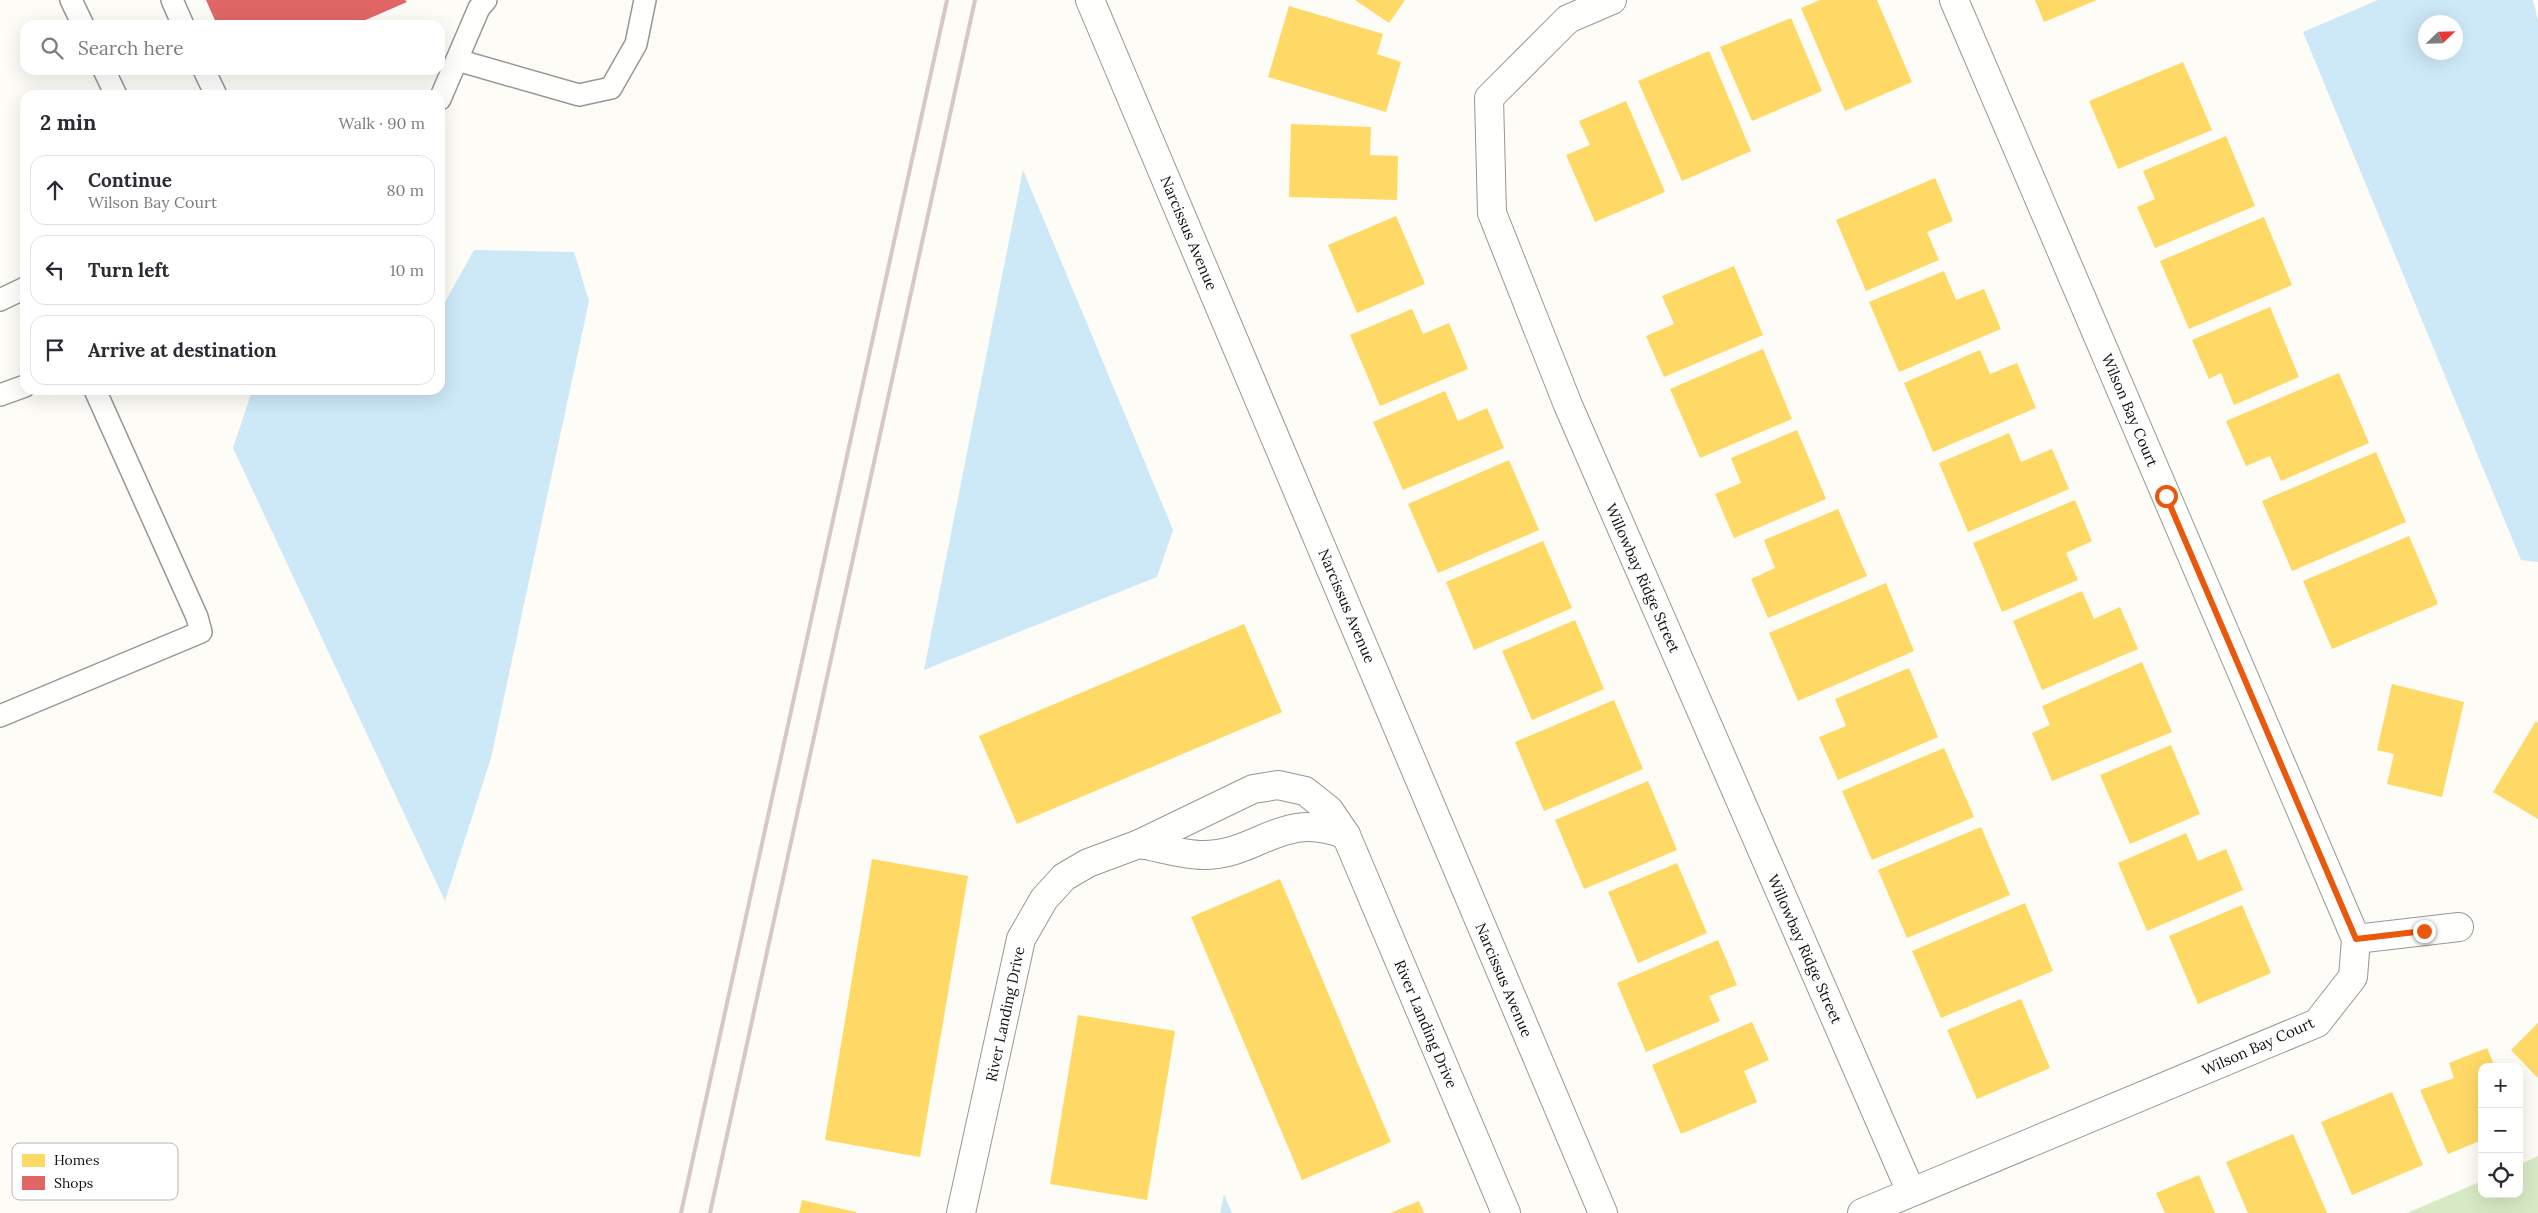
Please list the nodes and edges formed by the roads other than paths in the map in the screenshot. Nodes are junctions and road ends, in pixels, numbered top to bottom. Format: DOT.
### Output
graph roads {
  1 [pos="71,0"];
  2 [pos="172,0"];
  3 [pos="486,0"];
  4 [pos="645,0"];
  5 [pos="1090,0"];
  6 [pos="1612,0"];
  7 [pos="1954,0"];
  8 [pos="81,20"];
  9 [pos="181,20"];
  10 [pos="457,60"];
  11 [pos="106,75"];
  12 [pos="206,75"];
  13 [pos="114,90"];
  14 [pos="214,90"];
  15 [pos="444,90"];
  16 [pos="20,290"];
  17 [pos="0,300"];
  18 [pos="20,388"];
  19 [pos="0,395"];
  20 [pos="97,395"];
  21 [pos="0,716"];
  22 [pos="1346,835"];
  23 [pos="1139,844"];
  24 [pos="2459,927"];
  25 [pos="2356,939"];
  26 [pos="1911,1192"];
  27 [pos="961,1213"];
  28 [pos="1506,1213"];
  29 [pos="1603,1213"];
  30 [pos="1862,1213"];
  1 -- 8 [label="lane"];
  2 -- 9 [label="lane"];
  3 -- 10 [label="lane"];
  4 -- 10 [label="lane"];
  5 -- 29 [label="street, Narcissus Avenue"];
  6 -- 26 [label="street, Willowbay Ridge Street"];
  7 -- 25 [label="street, Wilson Bay Court"];
  10 -- 15 [label="lane"];
  11 -- 13 [label="lane"];
  12 -- 14 [label="lane"];
  16 -- 17 [label="lane"];
  18 -- 19 [label="lane"];
  20 -- 21 [label="lane"];
  22 -- 23 [label="street"];
  22 -- 23 [label="street, River Landing Drive"];
  22 -- 28 [label="street, River Landing Drive"];
  23 -- 27 [label="street, River Landing Drive"];
  24 -- 25 [label="street"];
  25 -- 26 [label="street, Wilson Bay Court"];
  26 -- 30 [label="street, Wilson Bay Court"];
}
